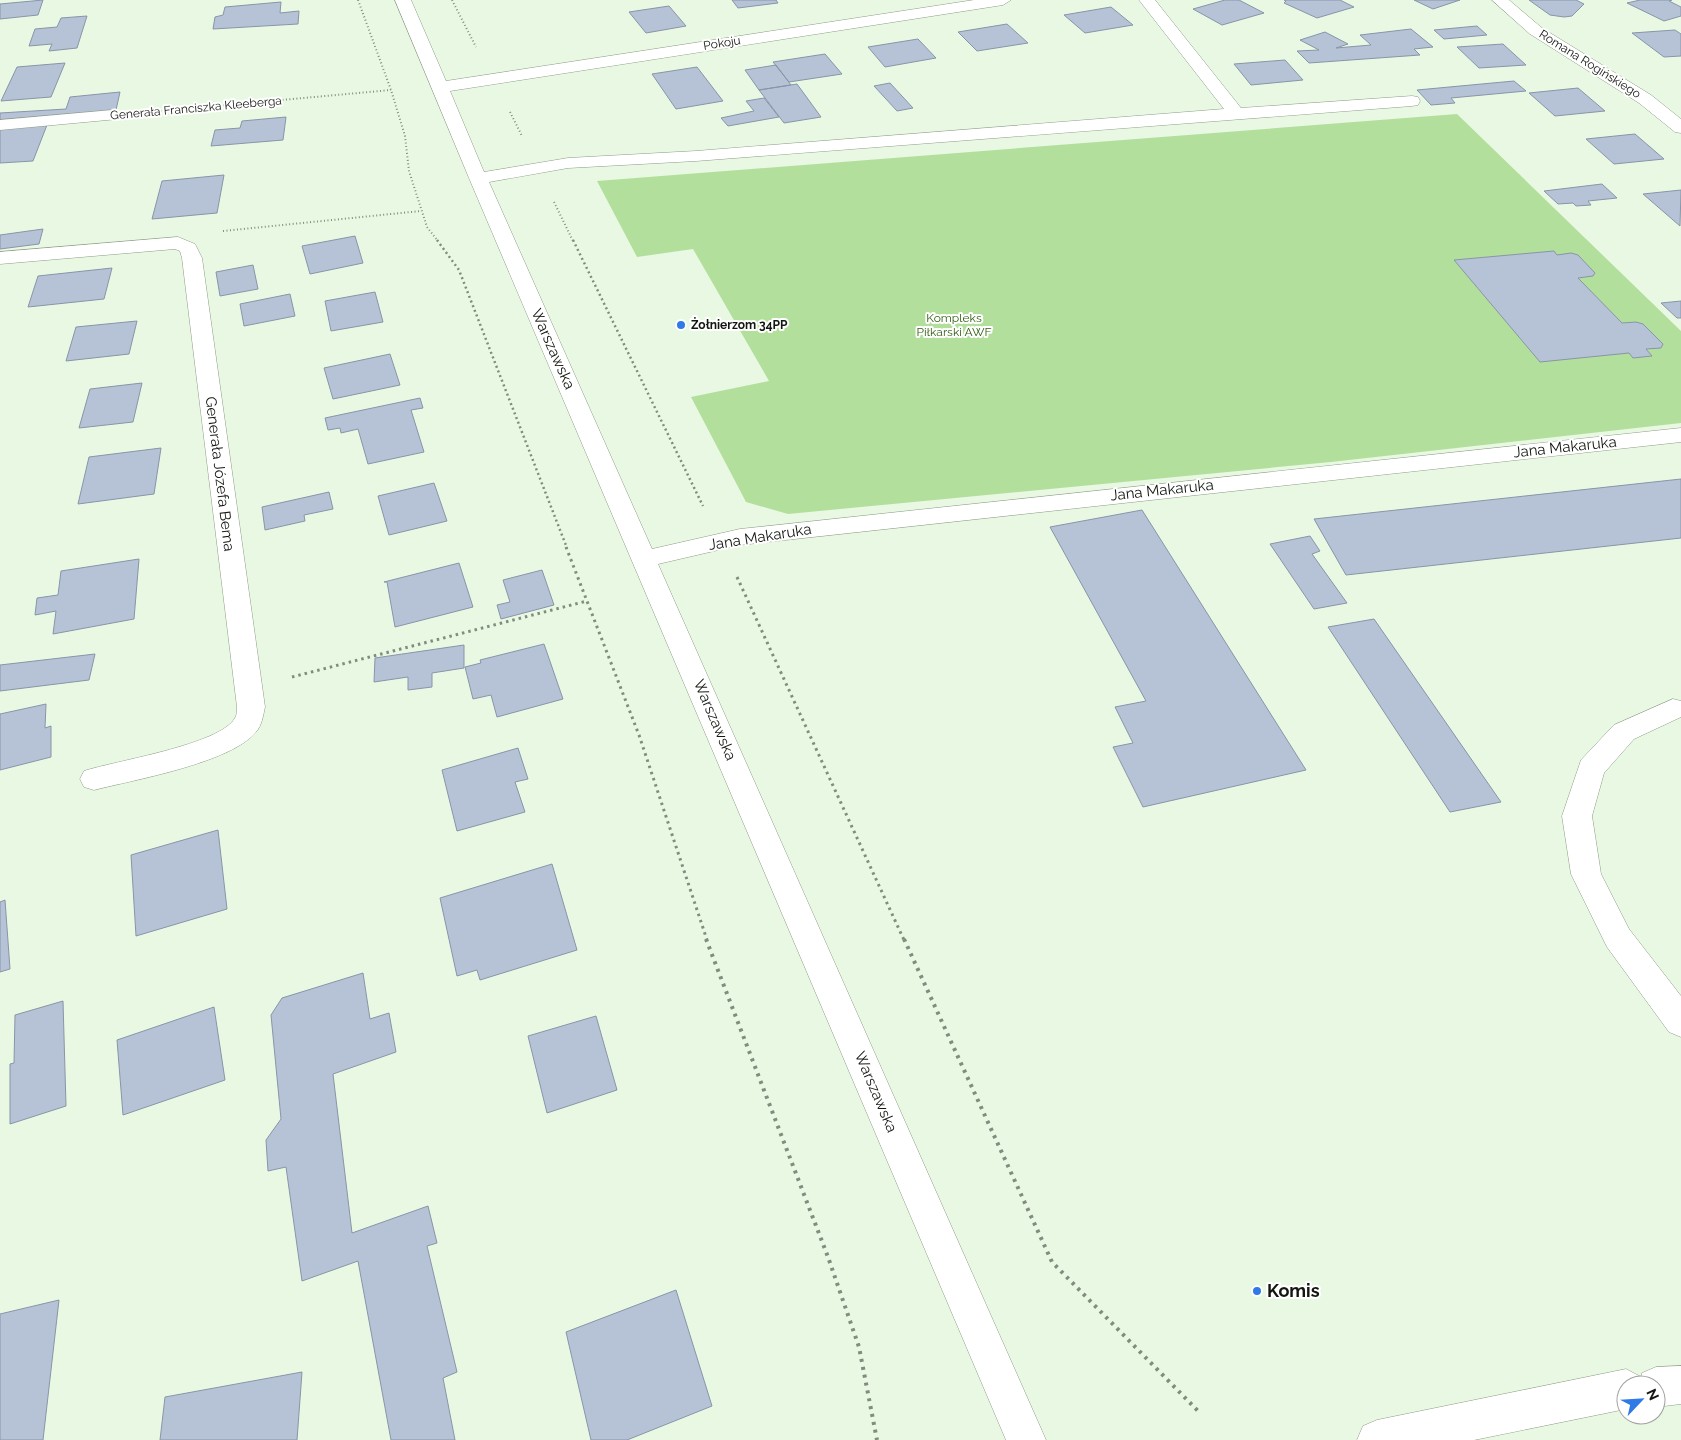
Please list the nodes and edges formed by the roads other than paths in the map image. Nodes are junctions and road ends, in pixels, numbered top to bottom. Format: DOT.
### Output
graph roads {
  1 [pos="403,0"];
  2 [pos="1003,0"];
  3 [pos="1147,0"];
  4 [pos="1500,0"];
  5 [pos="441,87"];
  6 [pos="1412,101"];
  7 [pos="1236,113"];
  8 [pos="112,115"];
  9 [pos="0,126"];
  10 [pos="1681,128"];
  11 [pos="478,178"];
  12 [pos="0,258"];
  13 [pos="1681,435"];
  14 [pos="645,559"];
  15 [pos="1673,709"];
  16 [pos="94,779"];
  17 [pos="1681,1022"];
  18 [pos="1681,1385"];
  19 [pos="1666,1386"];
  20 [pos="1616,1391"];
  21 [pos="1026,1440"];
  22 [pos="1377,1440"];
  1 -- 5 [label="street, Warszawska"];
  2 -- 5 [label="street, Pokoju"];
  3 -- 7 [label="street"];
  4 -- 10 [label="street, Romana Rogińskiego"];
  5 -- 11 [label="street, Warszawska"];
  6 -- 7 [label="street"];
  7 -- 11 [label="street"];
  8 -- 9 [label="street, Generała Franciszka Kleeberga"];
  11 -- 14 [label="street, Warszawska"];
  12 -- 16 [label="street, Generała Józefa Bema"];
  13 -- 14 [label="street, Jana Makaruka"];
  14 -- 21 [label="street, Warszawska"];
  15 -- 17 [label="street"];
  18 -- 19 [label="street"];
  20 -- 22 [label="street"];
}
